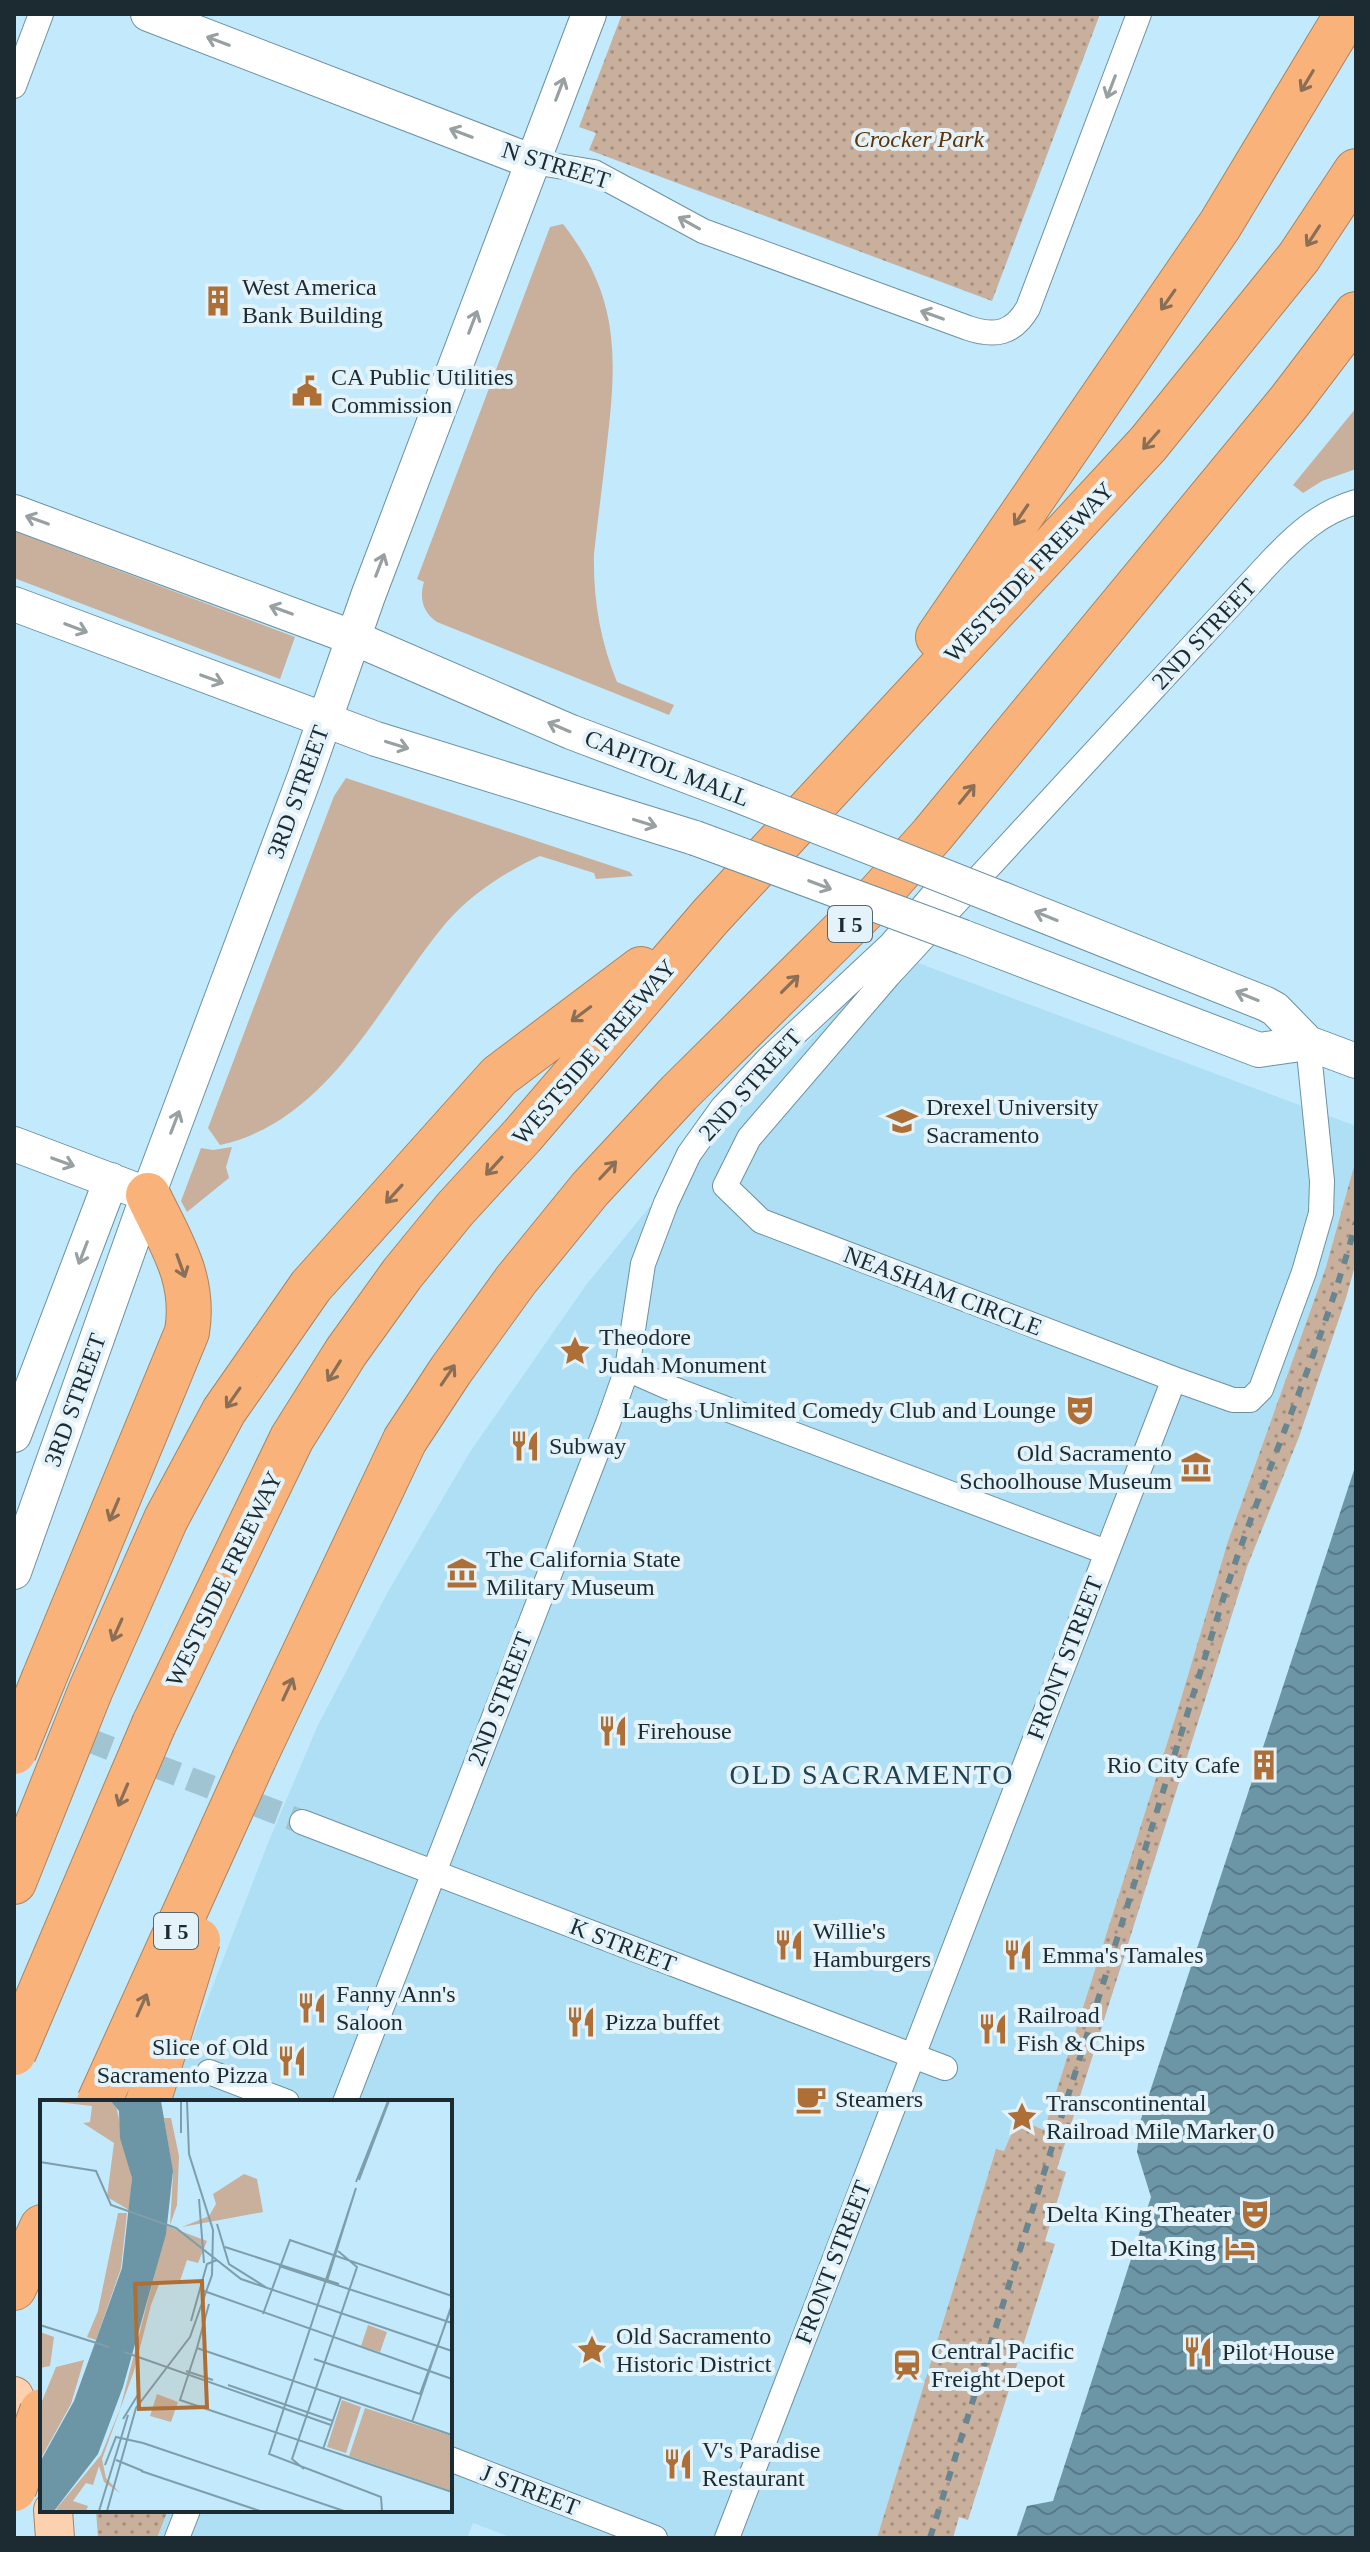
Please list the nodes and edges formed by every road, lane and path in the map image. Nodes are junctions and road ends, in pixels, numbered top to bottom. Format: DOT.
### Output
graph roads {
  1 [pos="41,14"];
  2 [pos="148,14"];
  3 [pos="589,14"];
  4 [pos="1139,14"];
  5 [pos="1347,14"];
  6 [pos="14,86"];
  7 [pos="533,162"];
  8 [pos="1356,171"];
  9 [pos="1356,314"];
  10 [pos="1356,336"];
  11 [pos="1289,402"];
  12 [pos="1356,502"];
  13 [pos="14,512"];
  14 [pos="14,604"];
  15 [pos="354,638"];
  16 [pos="323,720"];
  17 [pos="860,754"];
  18 [pos="948,877"];
  19 [pos="710,917"];
  20 [pos="912,919"];
  21 [pos="1308,1043"];
  22 [pos="1356,1061"];
  23 [pos="14,1144"];
  24 [pos="725,1186"];
  25 [pos="129,1188"];
  26 [pos="627,1369"];
  27 [pos="1174,1379"];
  28 [pos="14,1435"];
  29 [pos="1106,1552"];
  30 [pos="14,1572"];
  31 [pos="14,1752"];
  32 [pos="254,1759"];
  33 [pos="302,1822"];
  34 [pos="433,1873"];
  35 [pos="14,1882"];
  36 [pos="14,2053"];
  37 [pos="912,2056"];
  38 [pos="945,2068"];
  39 [pos="209,2072"];
  40 [pos="100,2100"];
  41 [pos="149,2100"];
  42 [pos="282,2100"];
  43 [pos="346,2100"];
  44 [pos="40,2231"];
  45 [pos="14,2288"];
  46 [pos="14,2396"];
  47 [pos="40,2417"];
  48 [pos="40,2454"];
  49 [pos="452,2460"];
  50 [pos="14,2489"];
  51 [pos="53,2512"];
  52 [pos="187,2512"];
  53 [pos="55,2538"];
  54 [pos="177,2538"];
  55 [pos="655,2538"];
  56 [pos="727,2538"];
  1 -- 6 [label="street"];
  7 -- 2 [label="main road, N STREET, one-way"];
  7 -- 3 [label="main road, 3RD STREET, one-way"];
  4 -- 7 [label="street, N STREET, one-way"];
  5 -- 17 [label="highway, one-way"];
  15 -- 7 [label="main road, 3RD STREET, one-way"];
  8 -- 17 [label="highway, WESTSIDE FREEWAY, one-way"];
  9 -- 11 [label="highway, I 5"];
  10 -- 11 [label="highway"];
  32 -- 11 [label="highway, I 5, one-way"];
  12 -- 24 [label="street, 2ND STREET"];
  15 -- 13 [label="main road, CAPITOL MALL, one-way"];
  14 -- 16 [label="main road, CAPITOL MALL, one-way"];
  15 -- 16 [label="main road, 3RD STREET"];
  18 -- 15 [label="main road, CAPITOL MALL, one-way, bridge"];
  16 -- 20 [label="main road, CAPITOL MALL, one-way, bridge"];
  25 -- 16 [label="main road, 3RD STREET, one-way"];
  17 -- 19 [label="highway, WESTSIDE FREEWAY"];
  18 -- 20 [label="street, 2ND STREET"];
  21 -- 18 [label="main road, CAPITOL MALL, one-way, bridge"];
  19 -- 35 [label="highway, one-way"];
  19 -- 36 [label="highway, WESTSIDE FREEWAY, one-way, bridge"];
  20 -- 21 [label="main road, CAPITOL MALL, bridge"];
  20 -- 26 [label="street, 2ND STREET"];
  21 -- 22 [label="main road, CAPITOL MALL"];
  21 -- 27 [label="street"];
  23 -- 25 [label="main road, one-way"];
  24 -- 27 [label="street, NEASHAM CIRCLE"];
  25 -- 28 [label="main road, 3RD STREET, one-way"];
  25 -- 30 [label="main road, 3RD STREET"];
  25 -- 31 [label="highway, one-way, bridge"];
  26 -- 29 [label="street"];
  26 -- 34 [label="street, 2ND STREET"];
  27 -- 29 [label="street, FRONT STREET"];
  29 -- 37 [label="street, FRONT STREET"];
  40 -- 32 [label="highway, I 5, one-way, bridge"];
  32 -- 41 [label="highway, bridge"];
  33 -- 34 [label="street, K STREET"];
  34 -- 37 [label="street, K STREET"];
  34 -- 43 [label="street, 2ND STREET"];
  37 -- 38 [label="street, K STREET"];
  37 -- 56 [label="street, FRONT STREET"];
  39 -- 42 [label="street"];
  44 -- 45 [label="highway"];
  46 -- 48 [label="main road"];
  47 -- 50 [label="highway, bridge"];
  49 -- 55 [label="street, J STREET"];
  51 -- 53 [label="main road"];
  52 -- 54 [label="street"];
}
